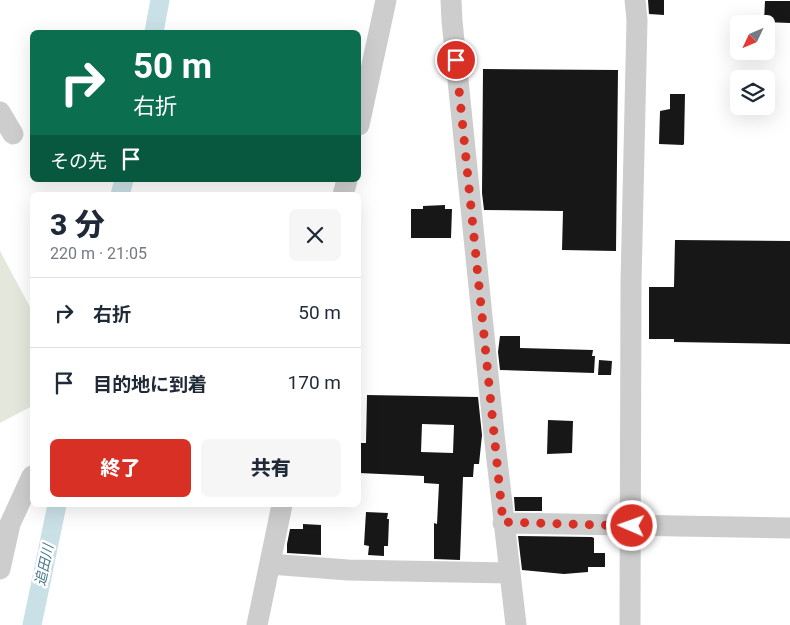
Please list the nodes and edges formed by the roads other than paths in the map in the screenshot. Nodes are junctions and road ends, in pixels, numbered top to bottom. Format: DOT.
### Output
graph roads {
  1 [pos="386,0"];
  2 [pos="452,0"];
  3 [pos="635,0"];
  4 [pos="0,112"];
  5 [pos="361,115"];
  6 [pos="14,134"];
  7 [pos="30,480"];
  8 [pos="282,507"];
  9 [pos="503,522"];
  10 [pos="632,526"];
  11 [pos="790,528"];
  12 [pos="270,564"];
  13 [pos="0,569"];
  14 [pos="509,574"];
  15 [pos="257,625"];
  16 [pos="516,625"];
  17 [pos="630,625"];
  1 -- 5 [label="street"];
  2 -- 9 [label="street"];
  3 -- 10 [label="street"];
  4 -- 6 [label="street"];
  7 -- 13 [label="street"];
  8 -- 12 [label="street"];
  9 -- 10 [label="street"];
  9 -- 14 [label="street"];
  10 -- 11 [label="street"];
  10 -- 17 [label="street"];
  12 -- 14 [label="street"];
  12 -- 15 [label="street"];
  14 -- 16 [label="street"];
}
